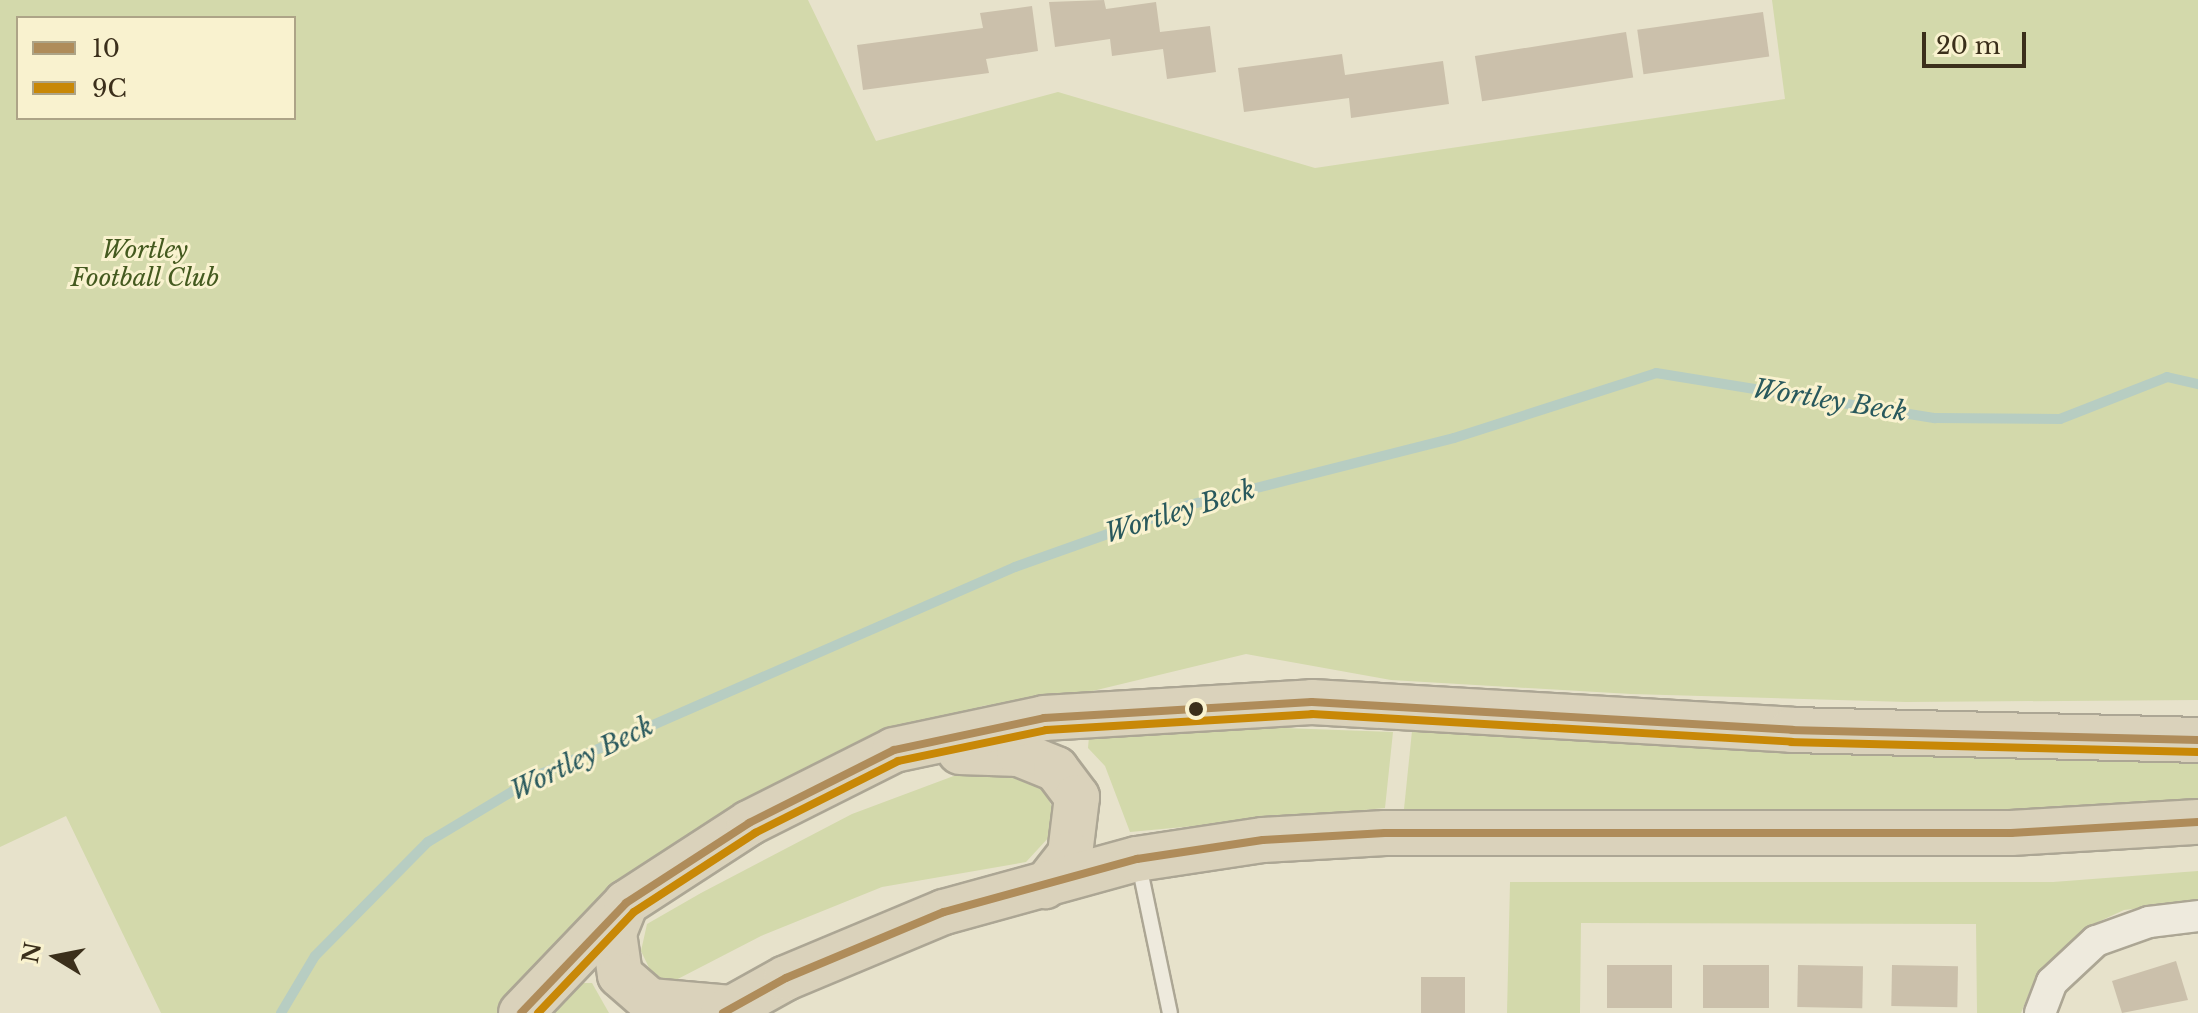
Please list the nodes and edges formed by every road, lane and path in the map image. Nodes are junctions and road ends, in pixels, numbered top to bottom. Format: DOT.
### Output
graph roads {
  1 [pos="2198,740"];
  2 [pos="894,750"];
  3 [pos="2198,822"];
  4 [pos="1137,859"];
  5 [pos="1045,886"];
  6 [pos="626,903"];
  7 [pos="2198,916"];
  8 [pos="727,1011"];
  9 [pos="521,1013"];
  10 [pos="1170,1013"];
  11 [pos="2040,1013"];
  1 -- 2 [label="highway"];
  2 -- 5 [label="highway"];
  2 -- 6 [label="highway"];
  3 -- 4 [label="highway"];
  4 -- 5 [label="highway"];
  4 -- 10 [label="lane"];
  5 -- 8 [label="highway"];
  6 -- 8 [label="highway"];
  6 -- 9 [label="highway"];
  7 -- 11 [label="street"];
}
